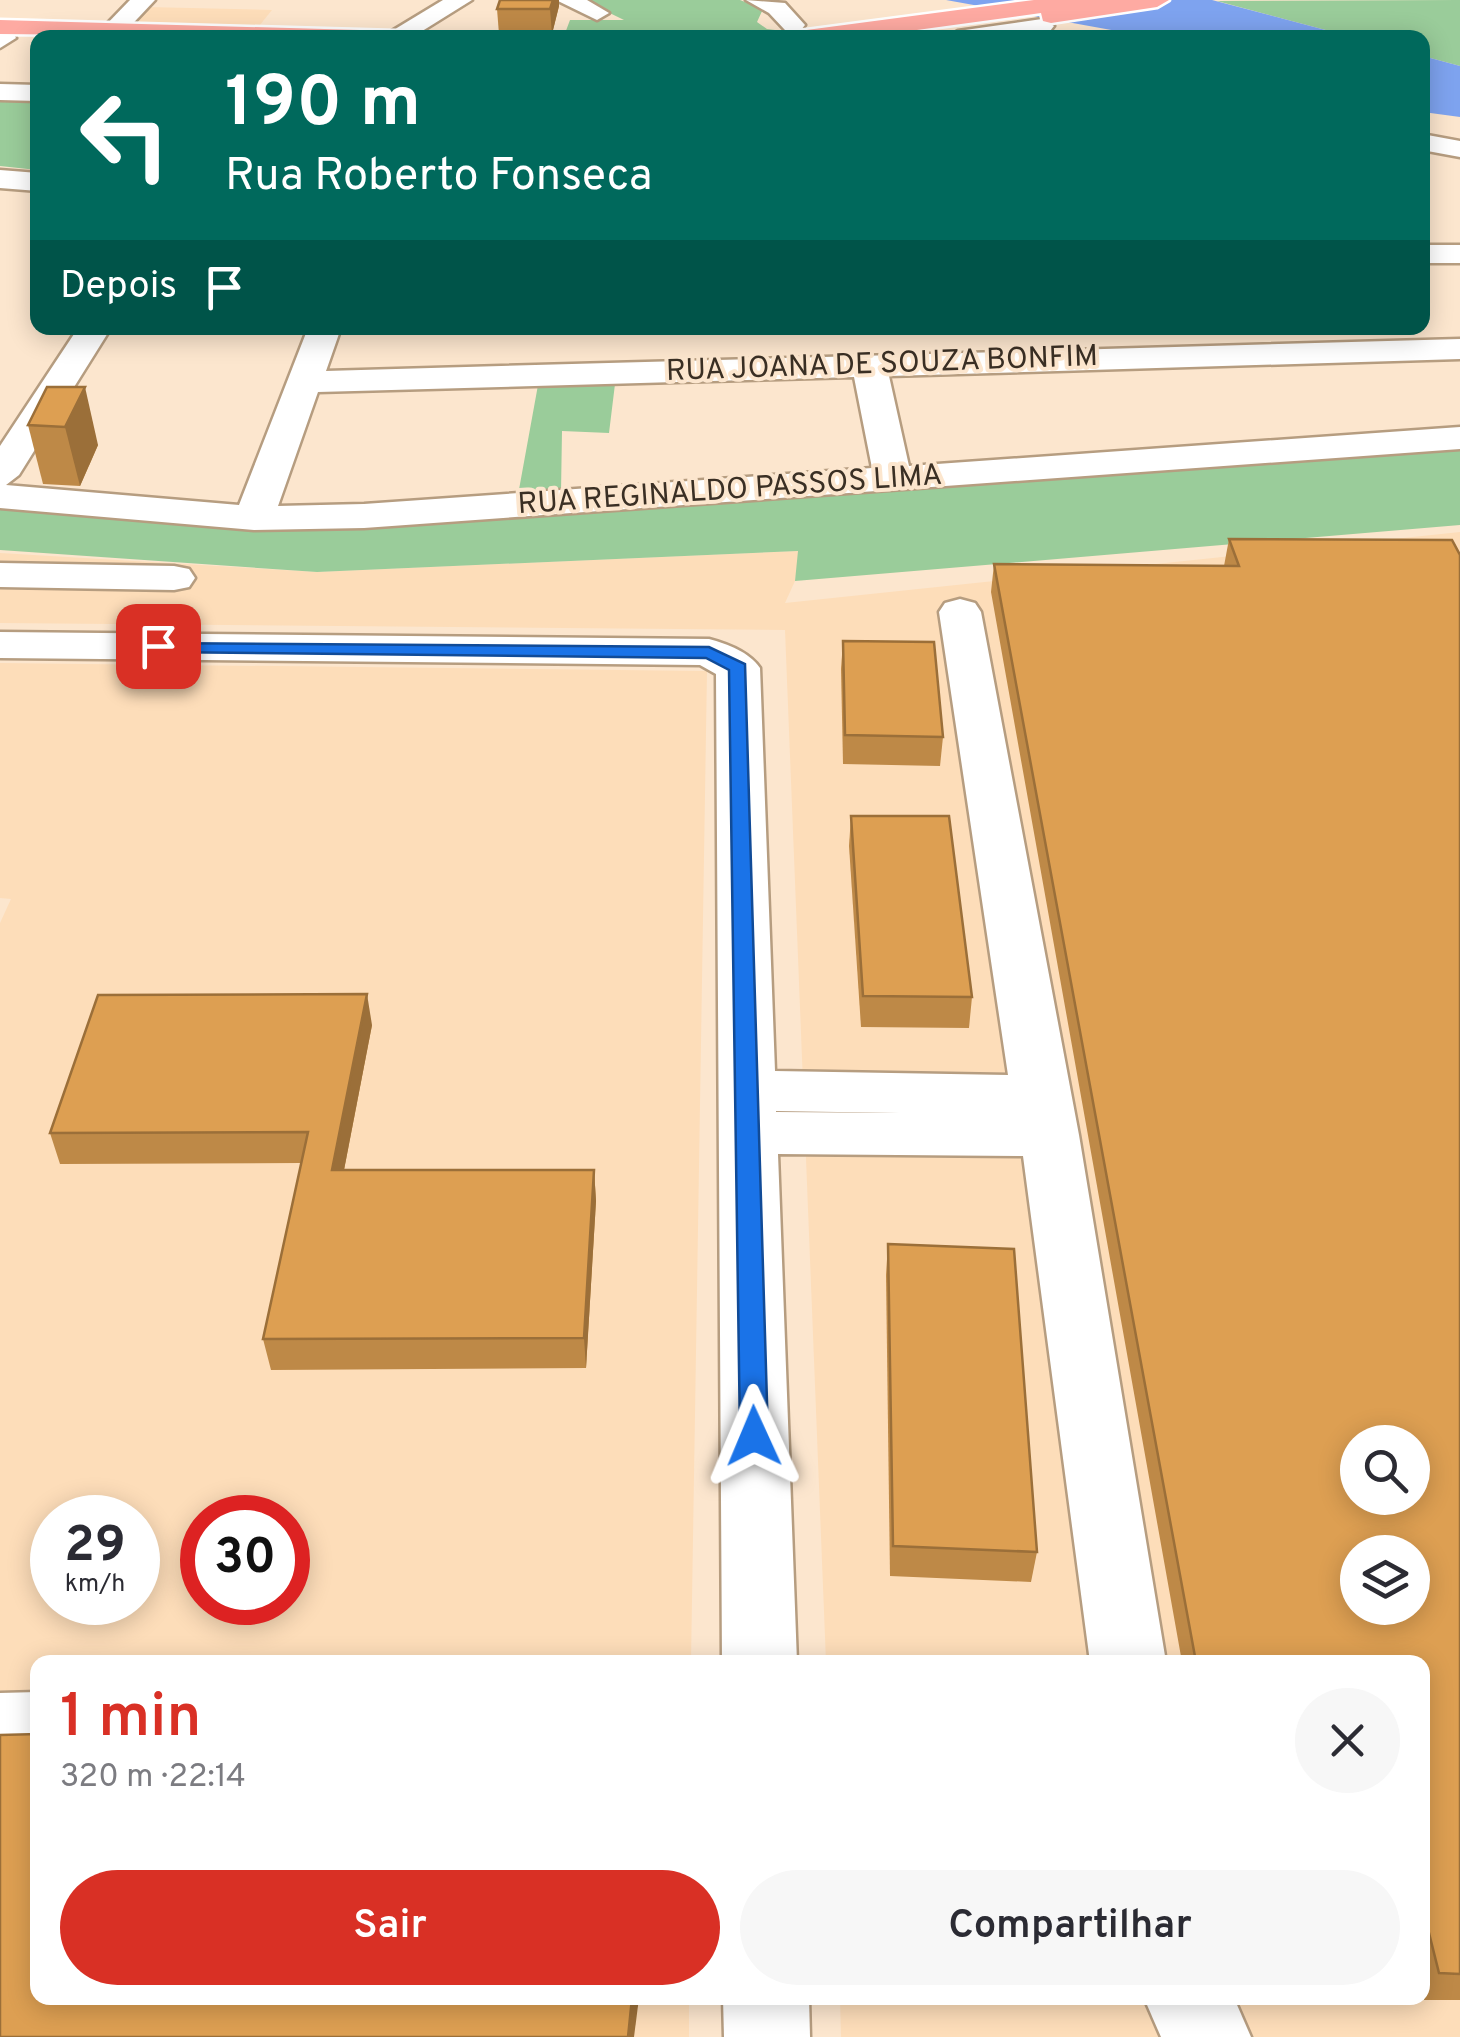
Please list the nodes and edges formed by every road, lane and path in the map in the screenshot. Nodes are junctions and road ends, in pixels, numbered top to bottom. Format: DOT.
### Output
graph roads {
  1 [pos="143,0"];
  2 [pos="460,0"];
  3 [pos="568,0"];
  4 [pos="758,0"];
  5 [pos="1087,0"];
  6 [pos="1157,0"];
  7 [pos="596,13"];
  8 [pos="1042,26"];
  9 [pos="114,30"];
  10 [pos="409,30"];
  11 [pos="795,30"];
  12 [pos="926,30"];
  13 [pos="936,30"];
  14 [pos="1014,30"];
  15 [pos="30,34"];
  16 [pos="1,36"];
  17 [pos="30,38"];
  18 [pos="0,92"];
  19 [pos="30,93"];
  20 [pos="1430,146"];
  21 [pos="1455,159"];
  22 [pos="0,178"];
  23 [pos="30,181"];
  24 [pos="1430,254"];
  25 [pos="1460,254"];
  26 [pos="90,335"];
  27 [pos="321,335"];
  28 [pos="1117,343"];
  29 [pos="1460,348"];
  30 [pos="870,364"];
  31 [pos="304,382"];
  32 [pos="1460,438"];
  33 [pos="0,475"];
  34 [pos="893,480"];
  35 [pos="0,496"];
  36 [pos="254,518"];
  37 [pos="0,575"];
  38 [pos="174,578"];
  39 [pos="960,612"];
  40 [pos="0,645"];
  41 [pos="748,1111"];
  42 [pos="1045,1116"];
  43 [pos="759,1655"];
  44 [pos="1127,1655"];
  45 [pos="30,1728"];
  46 [pos="0,1730"];
  47 [pos="766,2005"];
  48 [pos="1190,2005"];
  49 [pos="767,2037"];
  50 [pos="1208,2037"];
  1 -- 9 [label="street"];
  2 -- 10 [label="street"];
  3 -- 7 [label="street"];
  4 -- 11 [label="street"];
  5 -- 12 [label="main road"];
  6 -- 13 [label="main road"];
  8 -- 14 [label="street"];
  15 -- 16 [label="main road"];
  16 -- 17 [label="main road"];
  18 -- 19 [label="street"];
  20 -- 21 [label="street"];
  22 -- 23 [label="street"];
  24 -- 25 [label="street"];
  26 -- 33 [label="street"];
  27 -- 31 [label="street"];
  28 -- 29 [label="street, RUA JOANA DE SOUZA BONFIM"];
  28 -- 30 [label="street, RUA JOANA DE SOUZA BONFIM"];
  30 -- 31 [label="street, RUA JOANA DE SOUZA BONFIM"];
  30 -- 34 [label="street"];
  31 -- 36 [label="street"];
  32 -- 34 [label="street, RUA REGINALDO PASSOS LIMA"];
  34 -- 36 [label="street, RUA REGINALDO PASSOS LIMA"];
  35 -- 36 [label="street, RUA REGINALDO PASSOS LIMA"];
  37 -- 38 [label="street"];
  39 -- 42 [label="street"];
  40 -- 41 [label="street"];
  41 -- 42 [label="street"];
  41 -- 43 [label="street"];
  42 -- 44 [label="street"];
  45 -- 46 [label="street"];
  47 -- 49 [label="street"];
  48 -- 50 [label="street"];
}
